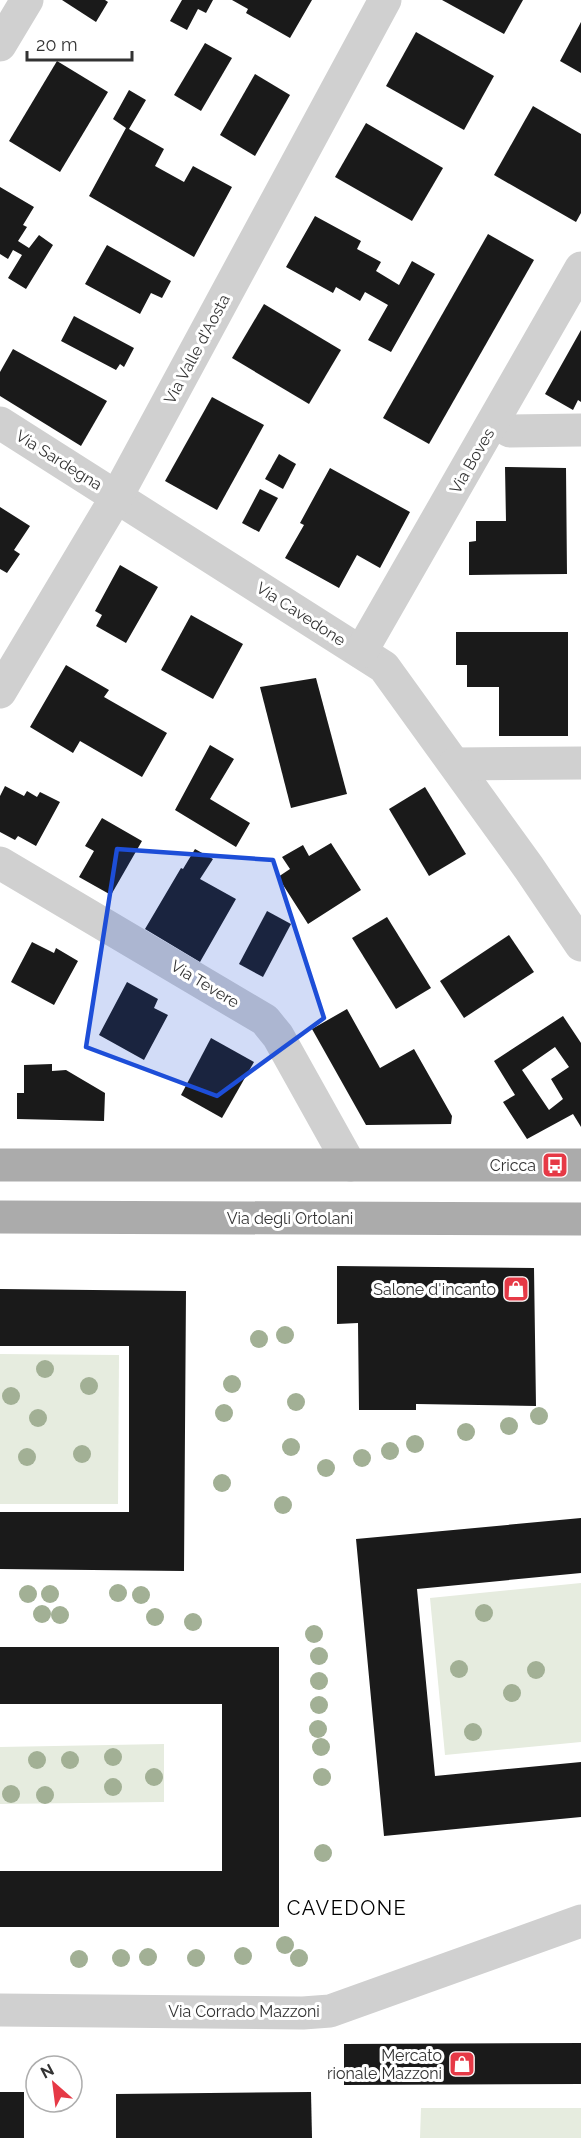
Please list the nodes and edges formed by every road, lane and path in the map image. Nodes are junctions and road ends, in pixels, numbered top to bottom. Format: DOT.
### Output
graph roads {
  1 [pos="27,0"];
  2 [pos="385,0"];
  3 [pos="0,45"];
  4 [pos="581,268"];
  5 [pos="495,422"];
  6 [pos="0,423"];
  7 [pos="581,430"];
  8 [pos="117,496"];
  9 [pos="362,652"];
  10 [pos="0,692"];
  11 [pos="581,762"];
  12 [pos="455,764"];
  13 [pos="0,863"];
  14 [pos="581,945"];
  15 [pos="0,1165"];
  16 [pos="350,1165"];
  17 [pos="581,1165"];
  18 [pos="0,1217"];
  19 [pos="581,1219"];
  20 [pos="581,1921"];
  21 [pos="0,2010"];
  1 -- 3 [label="street"];
  2 -- 8 [label="street, Via Valle d'Aosta"];
  4 -- 5 [label="street, Via Boves"];
  5 -- 7 [label="street"];
  5 -- 9 [label="street, Via Boves"];
  6 -- 8 [label="street, Via Sardegna"];
  8 -- 9 [label="street, Via Cavedone"];
  8 -- 10 [label="street, Via Valle d'Aosta"];
  9 -- 12 [label="street, Via Cavedone"];
  11 -- 12 [label="street"];
  12 -- 14 [label="street, Via Cavedone"];
  13 -- 16 [label="street, Via Tevere"];
  15 -- 16 [label="main road"];
  16 -- 17 [label="main road"];
  18 -- 19 [label="main road, Via degli Ortolani"];
  20 -- 21 [label="street, Via Corrado Mazzoni"];
}
